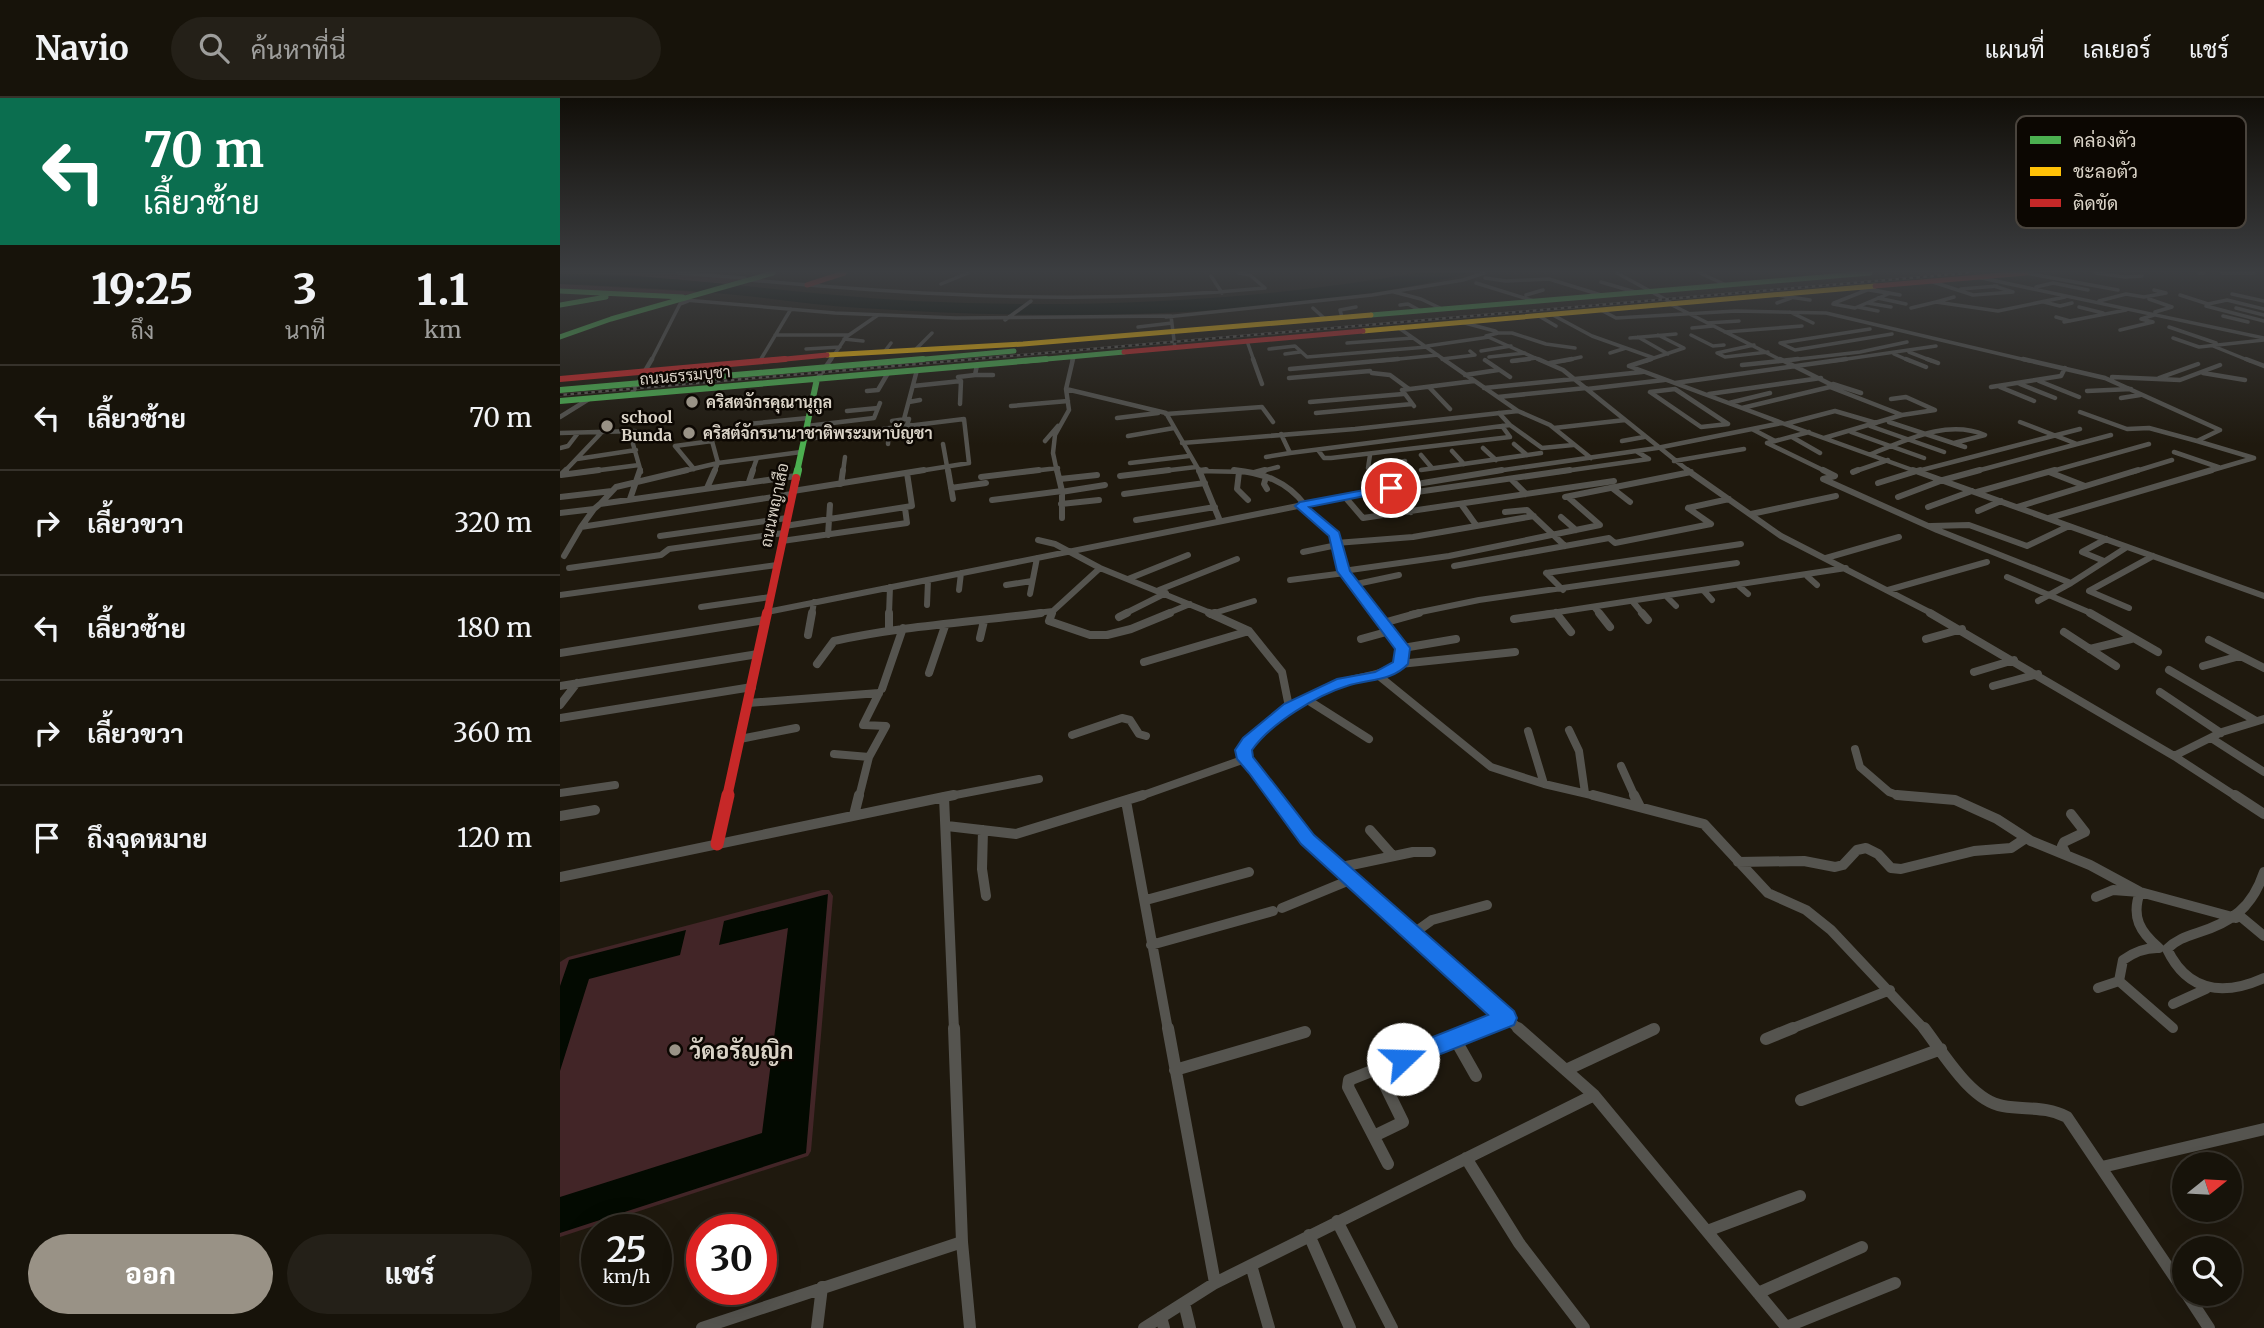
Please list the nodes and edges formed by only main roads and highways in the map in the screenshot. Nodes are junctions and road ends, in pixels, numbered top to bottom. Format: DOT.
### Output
graph roads {
  1 [pos="1215,330"];
  2 [pos="1233,330"];
  3 [pos="1371,330"];
  4 [pos="1174,335"];
  5 [pos="560,379"];
  6 [pos="817,379"];
  7 [pos="560,390"];
  8 [pos="560,401"];
  9 [pos="717,844"];
  1 -- 4 [label="main road"];
  2 -- 4 [label="main road"];
  3 -- 4 [label="main road, ถนนธรรมบูชา"];
  4 -- 5 [label="main road"];
  4 -- 6 [label="main road, ถนนธรรมบูชา"];
  4 -- 7 [label="main road"];
  6 -- 8 [label="main road, ถนนธรรมบูชา"];
  6 -- 9 [label="main road, ถนนพญาเสือ"];
}
